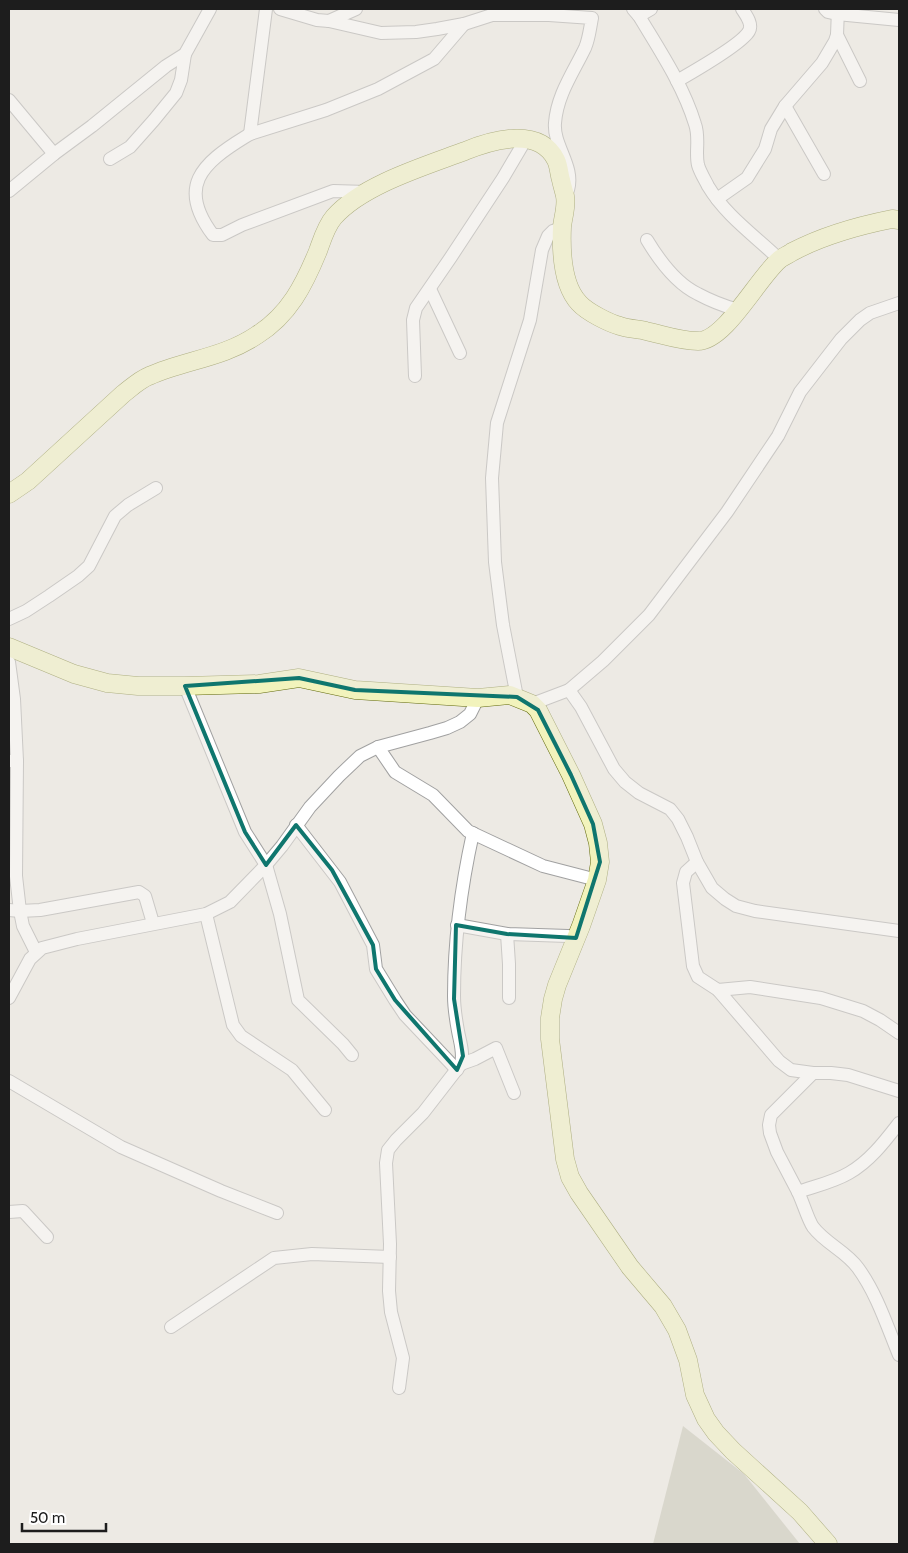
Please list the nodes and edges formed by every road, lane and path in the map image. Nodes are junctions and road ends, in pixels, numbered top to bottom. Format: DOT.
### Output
graph roads {
  1 [pos="210,9"];
  2 [pos="266,9"];
  3 [pos="280,9"];
  4 [pos="356,9"];
  5 [pos="651,9"];
  6 [pos="742,9"];
  7 [pos="825,9"];
  8 [pos="636,12"];
  9 [pos="838,12"];
  10 [pos="596,14"];
  11 [pos="899,20"];
  12 [pos="329,21"];
  13 [pos="464,24"];
  14 [pos="837,35"];
  15 [pos="184,54"];
  16 [pos="677,81"];
  17 [pos="860,81"];
  18 [pos="9,100"];
  19 [pos="785,106"];
  20 [pos="250,134"];
  21 [pos="526,139"];
  22 [pos="54,154"];
  23 [pos="110,159"];
  24 [pos="824,174"];
  25 [pos="9,191"];
  26 [pos="367,192"];
  27 [pos="566,197"];
  28 [pos="717,199"];
  29 [pos="899,220"];
  30 [pos="562,228"];
  31 [pos="647,240"];
  32 [pos="779,259"];
  33 [pos="430,289"];
  34 [pos="899,303"];
  35 [pos="738,310"];
  36 [pos="460,353"];
  37 [pos="415,376"];
  38 [pos="156,488"];
  39 [pos="9,494"];
  40 [pos="9,619"];
  41 [pos="9,647"];
  42 [pos="9,662"];
  43 [pos="185,686"];
  44 [pos="569,690"];
  45 [pos="478,698"];
  46 [pos="524,700"];
  47 [pos="12,714"];
  48 [pos="378,747"];
  49 [pos="13,761"];
  50 [pos="296,825"];
  51 [pos="473,834"];
  52 [pos="13,841"];
  53 [pos="697,862"];
  54 [pos="266,866"];
  55 [pos="13,876"];
  56 [pos="597,880"];
  57 [pos="14,910"];
  58 [pos="206,914"];
  59 [pos="152,923"];
  60 [pos="457,925"];
  61 [pos="899,931"];
  62 [pos="507,934"];
  63 [pos="576,938"];
  64 [pos="36,952"];
  65 [pos="718,990"];
  66 [pos="9,998"];
  67 [pos="509,998"];
  68 [pos="899,1034"];
  69 [pos="352,1056"];
  70 [pos="459,1067"];
  71 [pos="813,1074"];
  72 [pos="9,1081"];
  73 [pos="899,1091"];
  74 [pos="514,1093"];
  75 [pos="325,1110"];
  76 [pos="899,1123"];
  77 [pos="798,1192"];
  78 [pos="9,1212"];
  79 [pos="277,1213"];
  80 [pos="47,1237"];
  81 [pos="390,1257"];
  82 [pos="171,1327"];
  83 [pos="899,1355"];
  84 [pos="399,1388"];
  85 [pos="828,1544"];
  1 -- 15 [label="street"];
  2 -- 20 [label="street"];
  3 -- 12 [label="street"];
  4 -- 12 [label="street"];
  5 -- 8 [label="street"];
  6 -- 16 [label="street"];
  7 -- 9 [label="street"];
  8 -- 16 [label="street"];
  9 -- 11 [label="street"];
  9 -- 14 [label="street"];
  10 -- 13 [label="street"];
  10 -- 27 [label="street"];
  12 -- 13 [label="street"];
  13 -- 20 [label="street"];
  14 -- 17 [label="street"];
  14 -- 19 [label="street"];
  15 -- 22 [label="street"];
  15 -- 23 [label="street"];
  16 -- 28 [label="street"];
  18 -- 22 [label="street"];
  19 -- 24 [label="street"];
  19 -- 28 [label="street"];
  20 -- 26 [label="street"];
  21 -- 26 [label="street"];
  21 -- 27 [label="street"];
  21 -- 33 [label="street"];
  22 -- 25 [label="street"];
  26 -- 39 [label="street"];
  27 -- 30 [label="street"];
  28 -- 32 [label="street"];
  29 -- 32 [label="street"];
  30 -- 35 [label="street"];
  30 -- 46 [label="street"];
  31 -- 35 [label="street"];
  32 -- 35 [label="street"];
  33 -- 36 [label="street"];
  33 -- 37 [label="street"];
  34 -- 44 [label="street"];
  38 -- 40 [label="street"];
  41 -- 43 [label="street"];
  42 -- 47 [label="street"];
  43 -- 45 [label="street"];
  43 -- 54 [label="street"];
  44 -- 46 [label="street"];
  44 -- 53 [label="street"];
  45 -- 46 [label="street"];
  45 -- 48 [label="street"];
  46 -- 56 [label="street"];
  47 -- 49 [label="street"];
  48 -- 50 [label="street"];
  48 -- 51 [label="street"];
  49 -- 52 [label="street"];
  50 -- 54 [label="street"];
  50 -- 70 [label="street"];
  51 -- 56 [label="street"];
  51 -- 60 [label="street"];
  52 -- 55 [label="street"];
  53 -- 61 [label="street"];
  53 -- 65 [label="street"];
  54 -- 58 [label="street"];
  54 -- 69 [label="street"];
  55 -- 57 [label="street"];
  56 -- 63 [label="street"];
  57 -- 59 [label="street"];
  57 -- 64 [label="street"];
  58 -- 59 [label="street"];
  58 -- 75 [label="street"];
  59 -- 64 [label="street"];
  60 -- 62 [label="street"];
  60 -- 70 [label="street"];
  62 -- 63 [label="street"];
  62 -- 67 [label="street"];
  63 -- 85 [label="street"];
  64 -- 66 [label="street"];
  65 -- 68 [label="street"];
  65 -- 71 [label="street"];
  70 -- 74 [label="street"];
  70 -- 81 [label="street"];
  71 -- 73 [label="street"];
  71 -- 77 [label="street"];
  72 -- 79 [label="street"];
  76 -- 77 [label="street"];
  77 -- 83 [label="street"];
  78 -- 80 [label="street"];
  81 -- 82 [label="street"];
  81 -- 84 [label="street"];
}
